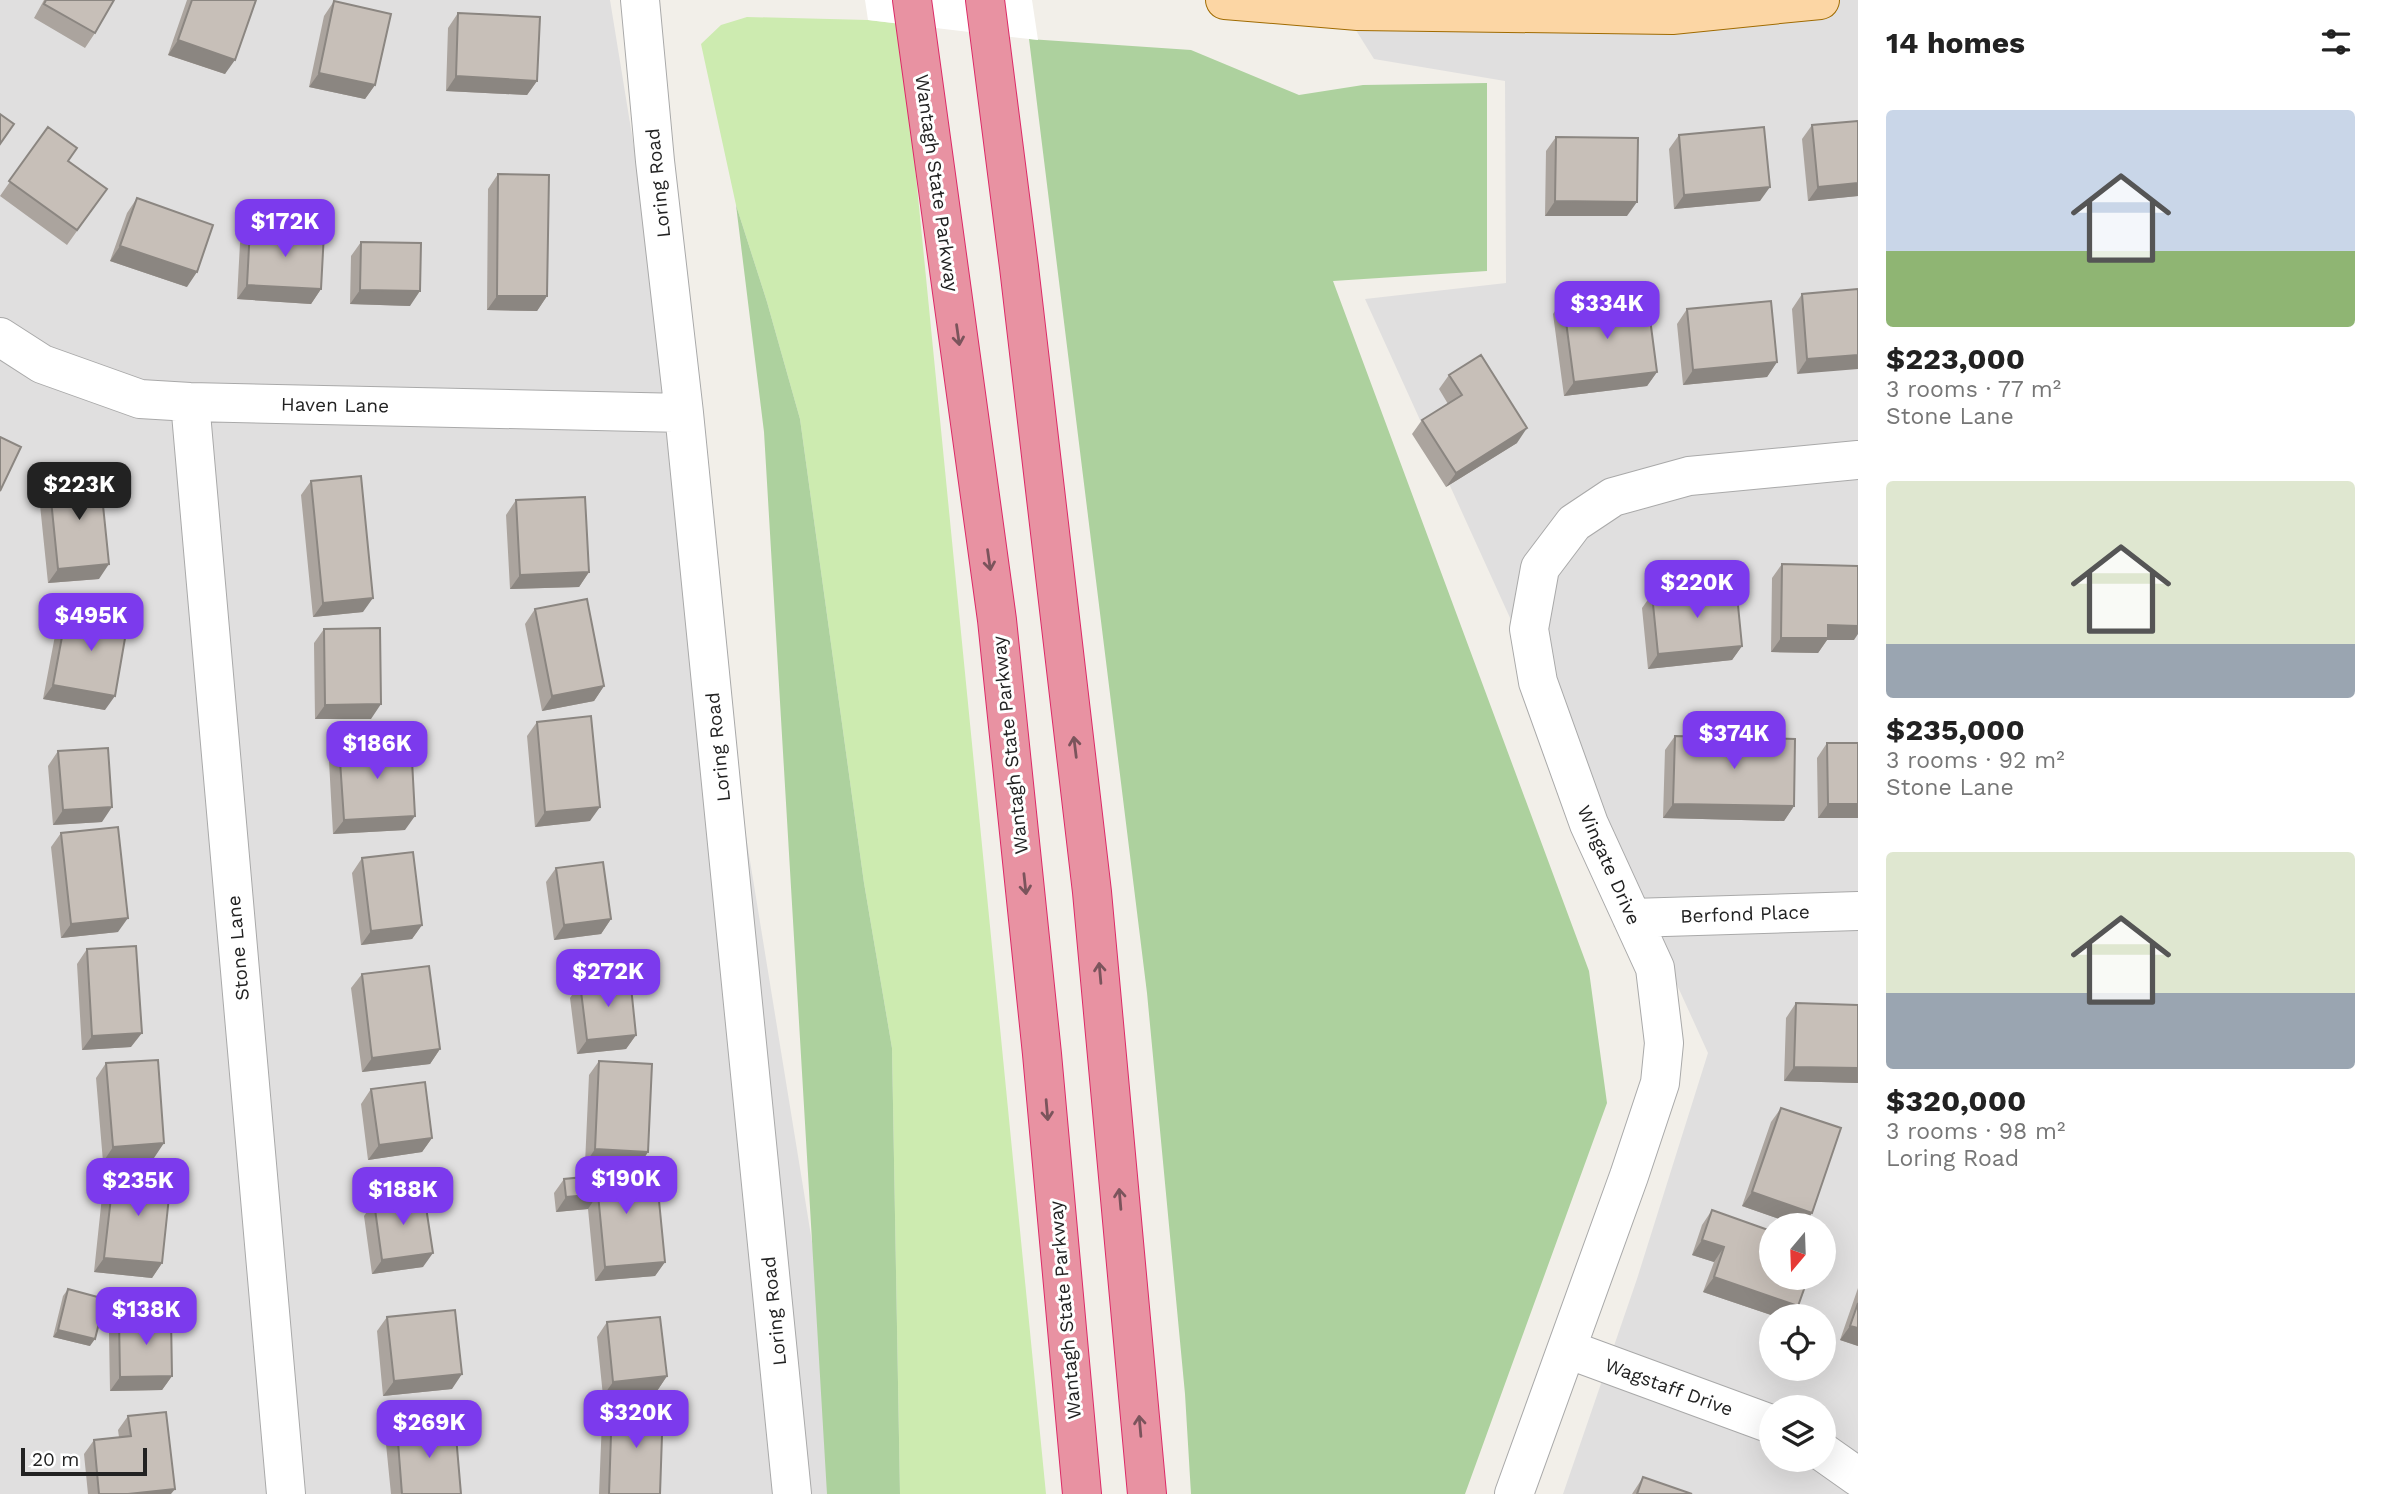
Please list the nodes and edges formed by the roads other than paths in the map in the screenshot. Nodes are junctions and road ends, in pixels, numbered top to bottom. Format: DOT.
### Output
graph roads {
  1 [pos="640,0"];
  2 [pos="912,0"];
  3 [pos="985,0"];
  4 [pos="1225,0"];
  5 [pos="1820,0"];
  6 [pos="0,337"];
  7 [pos="190,402"];
  8 [pos="684,413"];
  9 [pos="1858,460"];
  10 [pos="1858,911"];
  11 [pos="1632,918"];
  12 [pos="1567,1349"];
  13 [pos="1759,1420"];
  14 [pos="1836,1461"];
  15 [pos="1858,1477"];
  16 [pos="286,1494"];
  17 [pos="792,1494"];
  18 [pos="1082,1494"];
  19 [pos="1147,1494"];
  20 [pos="1514,1494"];
  1 -- 8 [label="street, Loring Road"];
  2 -- 18 [label="highway, Wantagh State Parkway, one-way"];
  19 -- 3 [label="highway, one-way"];
  4 -- 5 [label="main road"];
  6 -- 7 [label="street, Haven Lane"];
  7 -- 8 [label="street, Haven Lane"];
  7 -- 16 [label="street, Stone Lane"];
  8 -- 17 [label="street, Loring Road"];
  9 -- 11 [label="street, Wingate Drive"];
  10 -- 11 [label="street, Berfond Place"];
  11 -- 12 [label="street, Wingate Drive"];
  12 -- 13 [label="street, Wagstaff Drive"];
  12 -- 20 [label="street, Wingate Drive"];
  14 -- 15 [label="street"];
}
